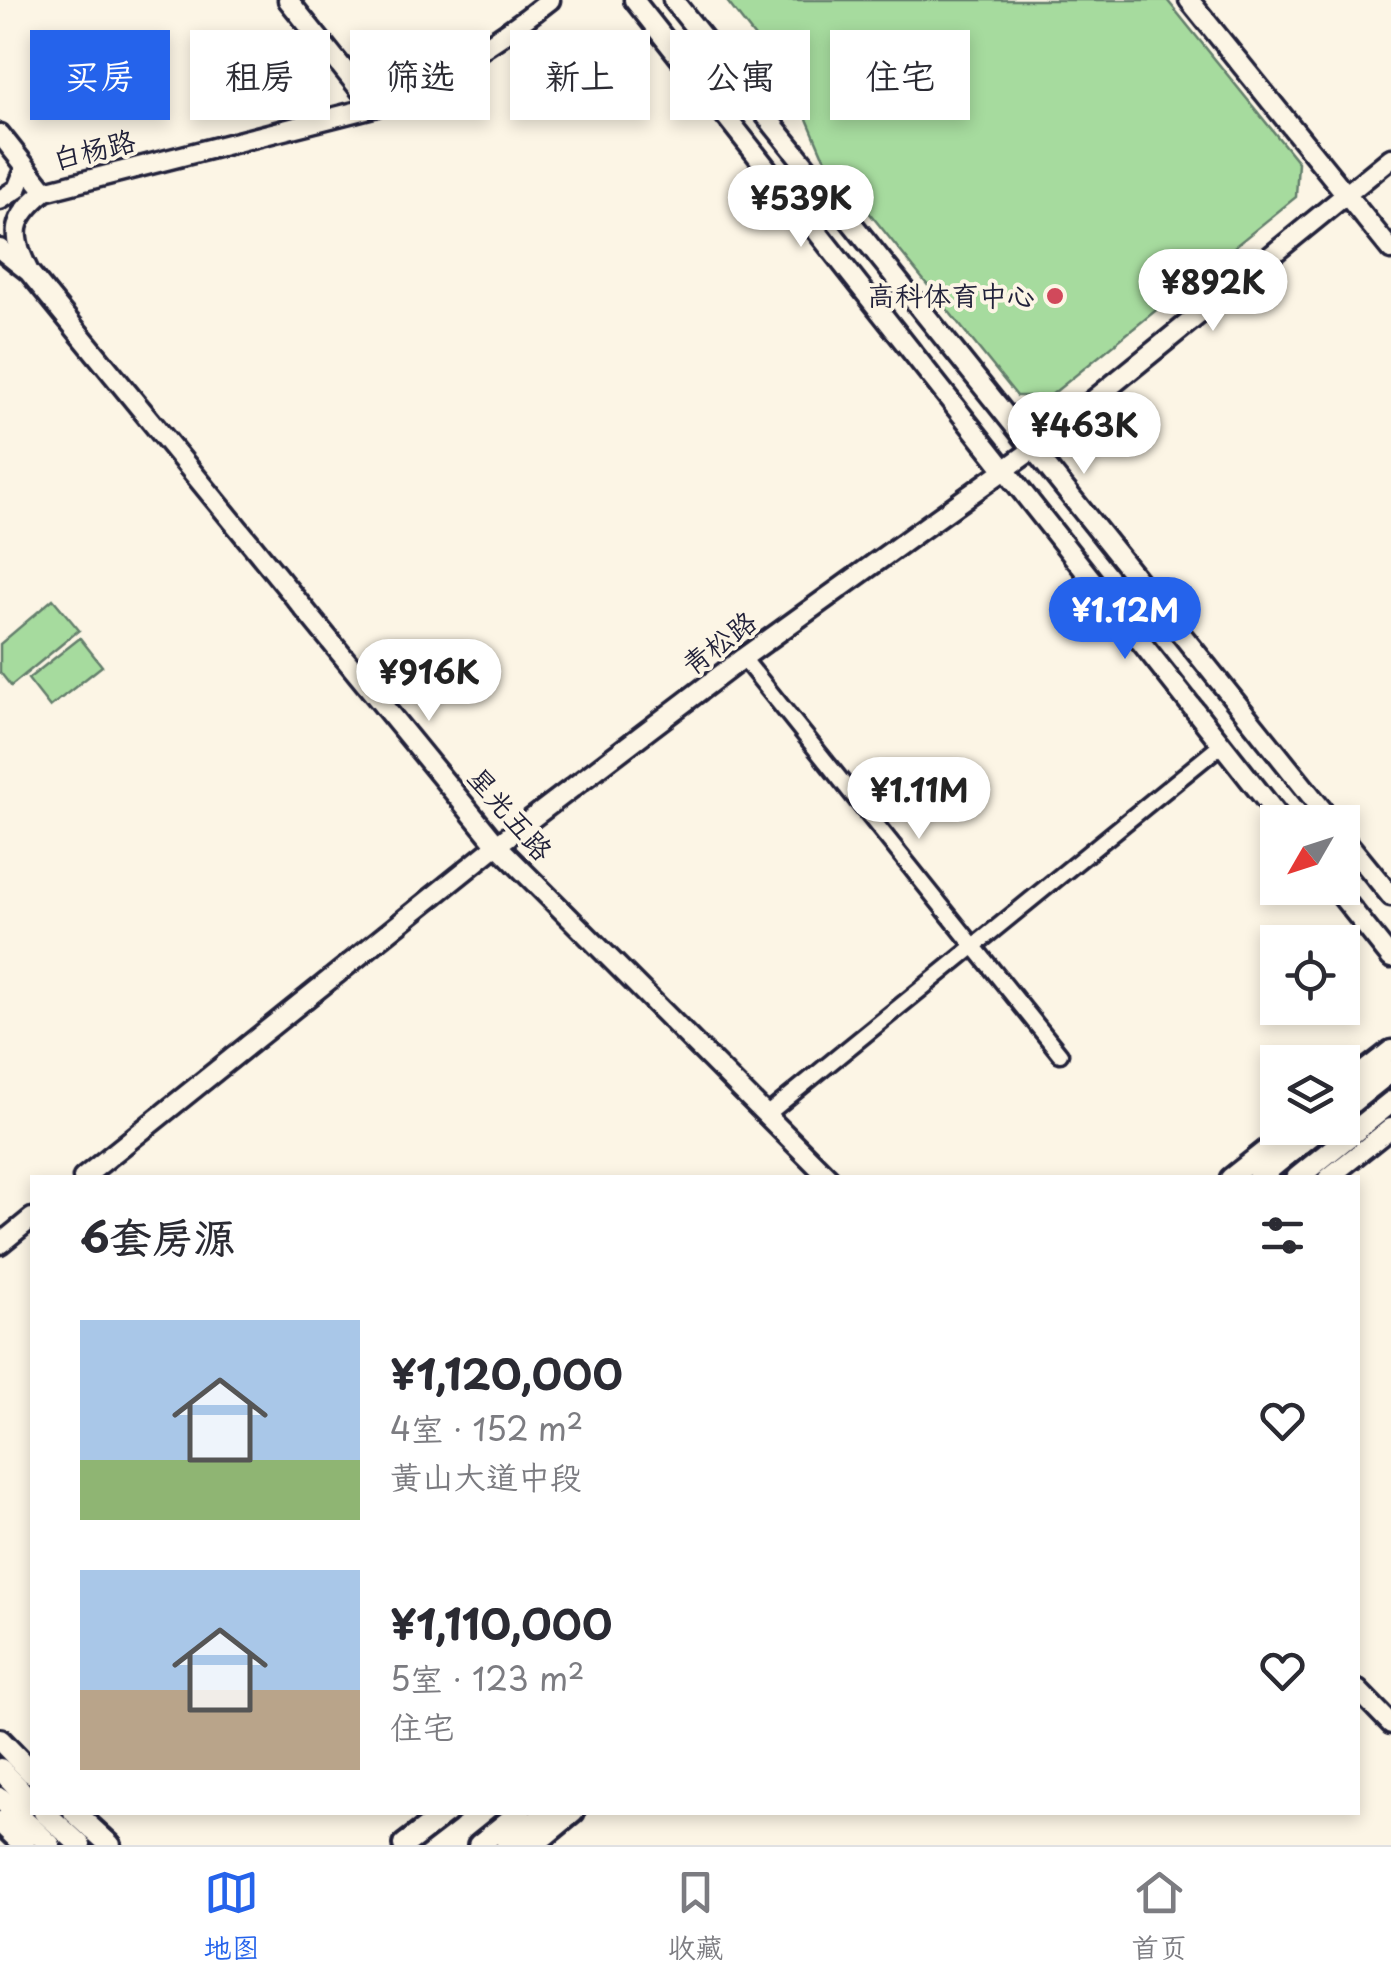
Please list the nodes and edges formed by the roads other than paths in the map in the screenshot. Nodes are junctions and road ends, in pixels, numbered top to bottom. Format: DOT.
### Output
graph roads {
  1 [pos="288,0"];
  2 [pos="550,0"];
  3 [pos="634,0"];
  4 [pos="674,0"];
  5 [pos="1189,0"];
  6 [pos="490,45"];
  7 [pos="350,77"];
  8 [pos="350,113"];
  9 [pos="0,134"];
  10 [pos="1391,158"];
  11 [pos="26,167"];
  12 [pos="45,191"];
  13 [pos="1346,194"];
  14 [pos="0,200"];
  15 [pos="0,249"];
  16 [pos="1391,250"];
  17 [pos="29,272"];
  18 [pos="1032,450"];
  19 [pos="1005,471"];
  20 [pos="743,658"];
  21 [pos="1221,745"];
  22 [pos="1269,805"];
  23 [pos="1318,805"];
  24 [pos="497,845"];
  25 [pos="1360,858"];
  26 [pos="1391,896"];
  27 [pos="1349,905"];
  28 [pos="974,944"];
  29 [pos="1391,958"];
  30 [pos="1391,1050"];
  31 [pos="1060,1054"];
  32 [pos="1391,1071"];
  33 [pos="1360,1074"];
  34 [pos="1360,1096"];
  35 [pos="1391,1102"];
  36 [pos="765,1116"];
  37 [pos="1391,1128"];
  38 [pos="1272,1145"];
  39 [pos="1299,1145"];
  40 [pos="87,1175"];
  41 [pos="825,1175"];
  42 [pos="1234,1175"];
  43 [pos="1262,1175"];
  44 [pos="1301,1175"];
  45 [pos="1332,1175"];
  46 [pos="30,1220"];
  47 [pos="0,1244"];
  48 [pos="1360,1692"];
  49 [pos="1391,1724"];
  50 [pos="0,1740"];
  51 [pos="0,1769"];
  52 [pos="30,1771"];
  53 [pos="0,1798"];
  54 [pos="30,1800"];
  55 [pos="47,1815"];
  56 [pos="77,1815"];
  57 [pos="443,1815"];
  58 [pos="516,1815"];
  59 [pos="543,1815"];
  60 [pos="569,1815"];
  61 [pos="0,1822"];
  62 [pos="24,1845"];
  63 [pos="50,1845"];
  64 [pos="80,1845"];
  65 [pos="110,1845"];
  66 [pos="404,1845"];
  67 [pos="479,1845"];
  68 [pos="507,1845"];
  69 [pos="533,1845"];
  1 -- 7 [label="street"];
  2 -- 6 [label="street, 白杨路"];
  3 -- 19 [label="street"];
  4 -- 18 [label="street"];
  5 -- 13 [label="street"];
  8 -- 12 [label="street, 白杨路"];
  9 -- 11 [label="street"];
  10 -- 13 [label="street, 青松路"];
  11 -- 12 [label="street"];
  11 -- 14 [label="street, 白杨路"];
  12 -- 17 [label="street, 白杨路"];
  13 -- 16 [label="street"];
  13 -- 18 [label="street, 青松路"];
  15 -- 17 [label="street"];
  17 -- 24 [label="street, 星光五路"];
  18 -- 19 [label="street, 青松路"];
  18 -- 23 [label="street"];
  19 -- 20 [label="street, 青松路"];
  19 -- 21 [label="street"];
  20 -- 24 [label="street, 青松路"];
  20 -- 28 [label="street"];
  21 -- 22 [label="street"];
  21 -- 28 [label="street"];
  24 -- 36 [label="street, 星光五路"];
  24 -- 40 [label="street, 青松路"];
  25 -- 26 [label="street"];
  27 -- 29 [label="street"];
  28 -- 31 [label="street"];
  28 -- 36 [label="street"];
  30 -- 33 [label="street"];
  32 -- 34 [label="main road"];
  35 -- 44 [label="main road"];
  36 -- 41 [label="street, 星光五路"];
  37 -- 45 [label="street"];
  38 -- 42 [label="street"];
  39 -- 43 [label="main road"];
  46 -- 47 [label="street"];
  48 -- 49 [label="street"];
  50 -- 52 [label="main road"];
  51 -- 54 [label="main road"];
  53 -- 63 [label="main road"];
  55 -- 64 [label="main road"];
  56 -- 65 [label="main road"];
  57 -- 66 [label="main road"];
  58 -- 67 [label="main road"];
  59 -- 68 [label="main road"];
  60 -- 69 [label="main road"];
  61 -- 62 [label="main road"];
}
